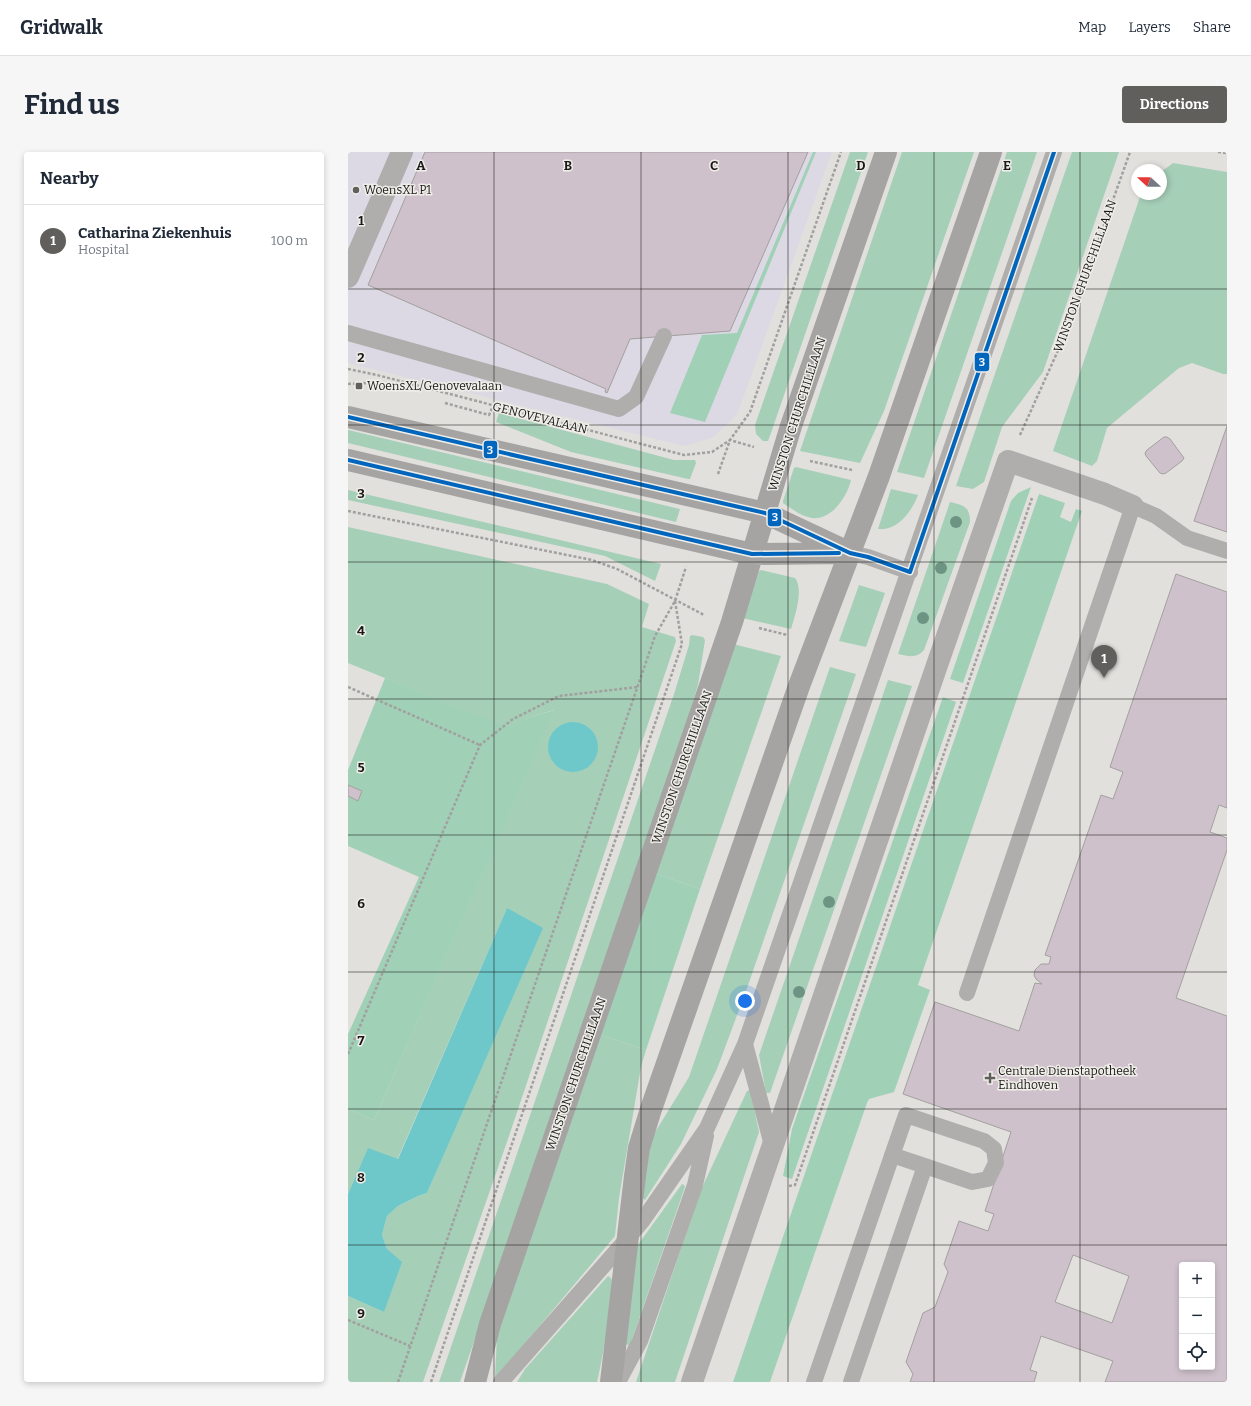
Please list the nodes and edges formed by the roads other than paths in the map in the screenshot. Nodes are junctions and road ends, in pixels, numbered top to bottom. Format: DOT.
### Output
graph roads {
  1 [pos="402,152"];
  2 [pos="886,152"];
  3 [pos="991,152"];
  4 [pos="1054,152"];
  5 [pos="348,277"];
  6 [pos="348,333"];
  7 [pos="664,336"];
  8 [pos="348,417"];
  9 [pos="348,460"];
  10 [pos="1133,506"];
  11 [pos="765,513"];
  12 [pos="1227,551"];
  13 [pos="850,553"];
  14 [pos="752,554"];
  15 [pos="910,572"];
  16 [pos="967,993"];
  17 [pos="745,1044"];
  18 [pos="707,1128"];
  19 [pos="772,1145"];
  20 [pos="892,1155"];
  21 [pos="925,1166"];
  22 [pos="627,1240"];
  23 [pos="475,1382"];
  24 [pos="501,1382"];
  25 [pos="611,1382"];
  26 [pos="618,1382"];
  27 [pos="692,1382"];
  28 [pos="814,1382"];
  29 [pos="851,1382"];
  1 -- 5 [label="street"];
  2 -- 11 [label="main road, WINSTON CHURCHILLLAAN"];
  3 -- 13 [label="main road"];
  4 -- 15 [label="lane"];
  6 -- 7 [label="lane"];
  8 -- 11 [label="main road"];
  9 -- 14 [label="main road"];
  10 -- 12 [label="lane"];
  10 -- 16 [label="lane"];
  10 -- 19 [label="street"];
  11 -- 13 [label="main road"];
  11 -- 14 [label="main road, WINSTON CHURCHILLLAAN"];
  13 -- 14 [label="main road"];
  13 -- 15 [label="lane"];
  13 -- 22 [label="main road"];
  14 -- 23 [label="main road, WINSTON CHURCHILLLAAN"];
  15 -- 17 [label="lane"];
  17 -- 18 [label="lane"];
  17 -- 19 [label="lane"];
  18 -- 22 [label="lane"];
  18 -- 26 [label="lane"];
  19 -- 27 [label="street"];
  20 -- 21 [label="lane"];
  20 -- 21 [label="lane"];
  20 -- 28 [label="lane"];
  21 -- 29 [label="lane"];
  22 -- 24 [label="lane"];
  22 -- 25 [label="main road"];
}
